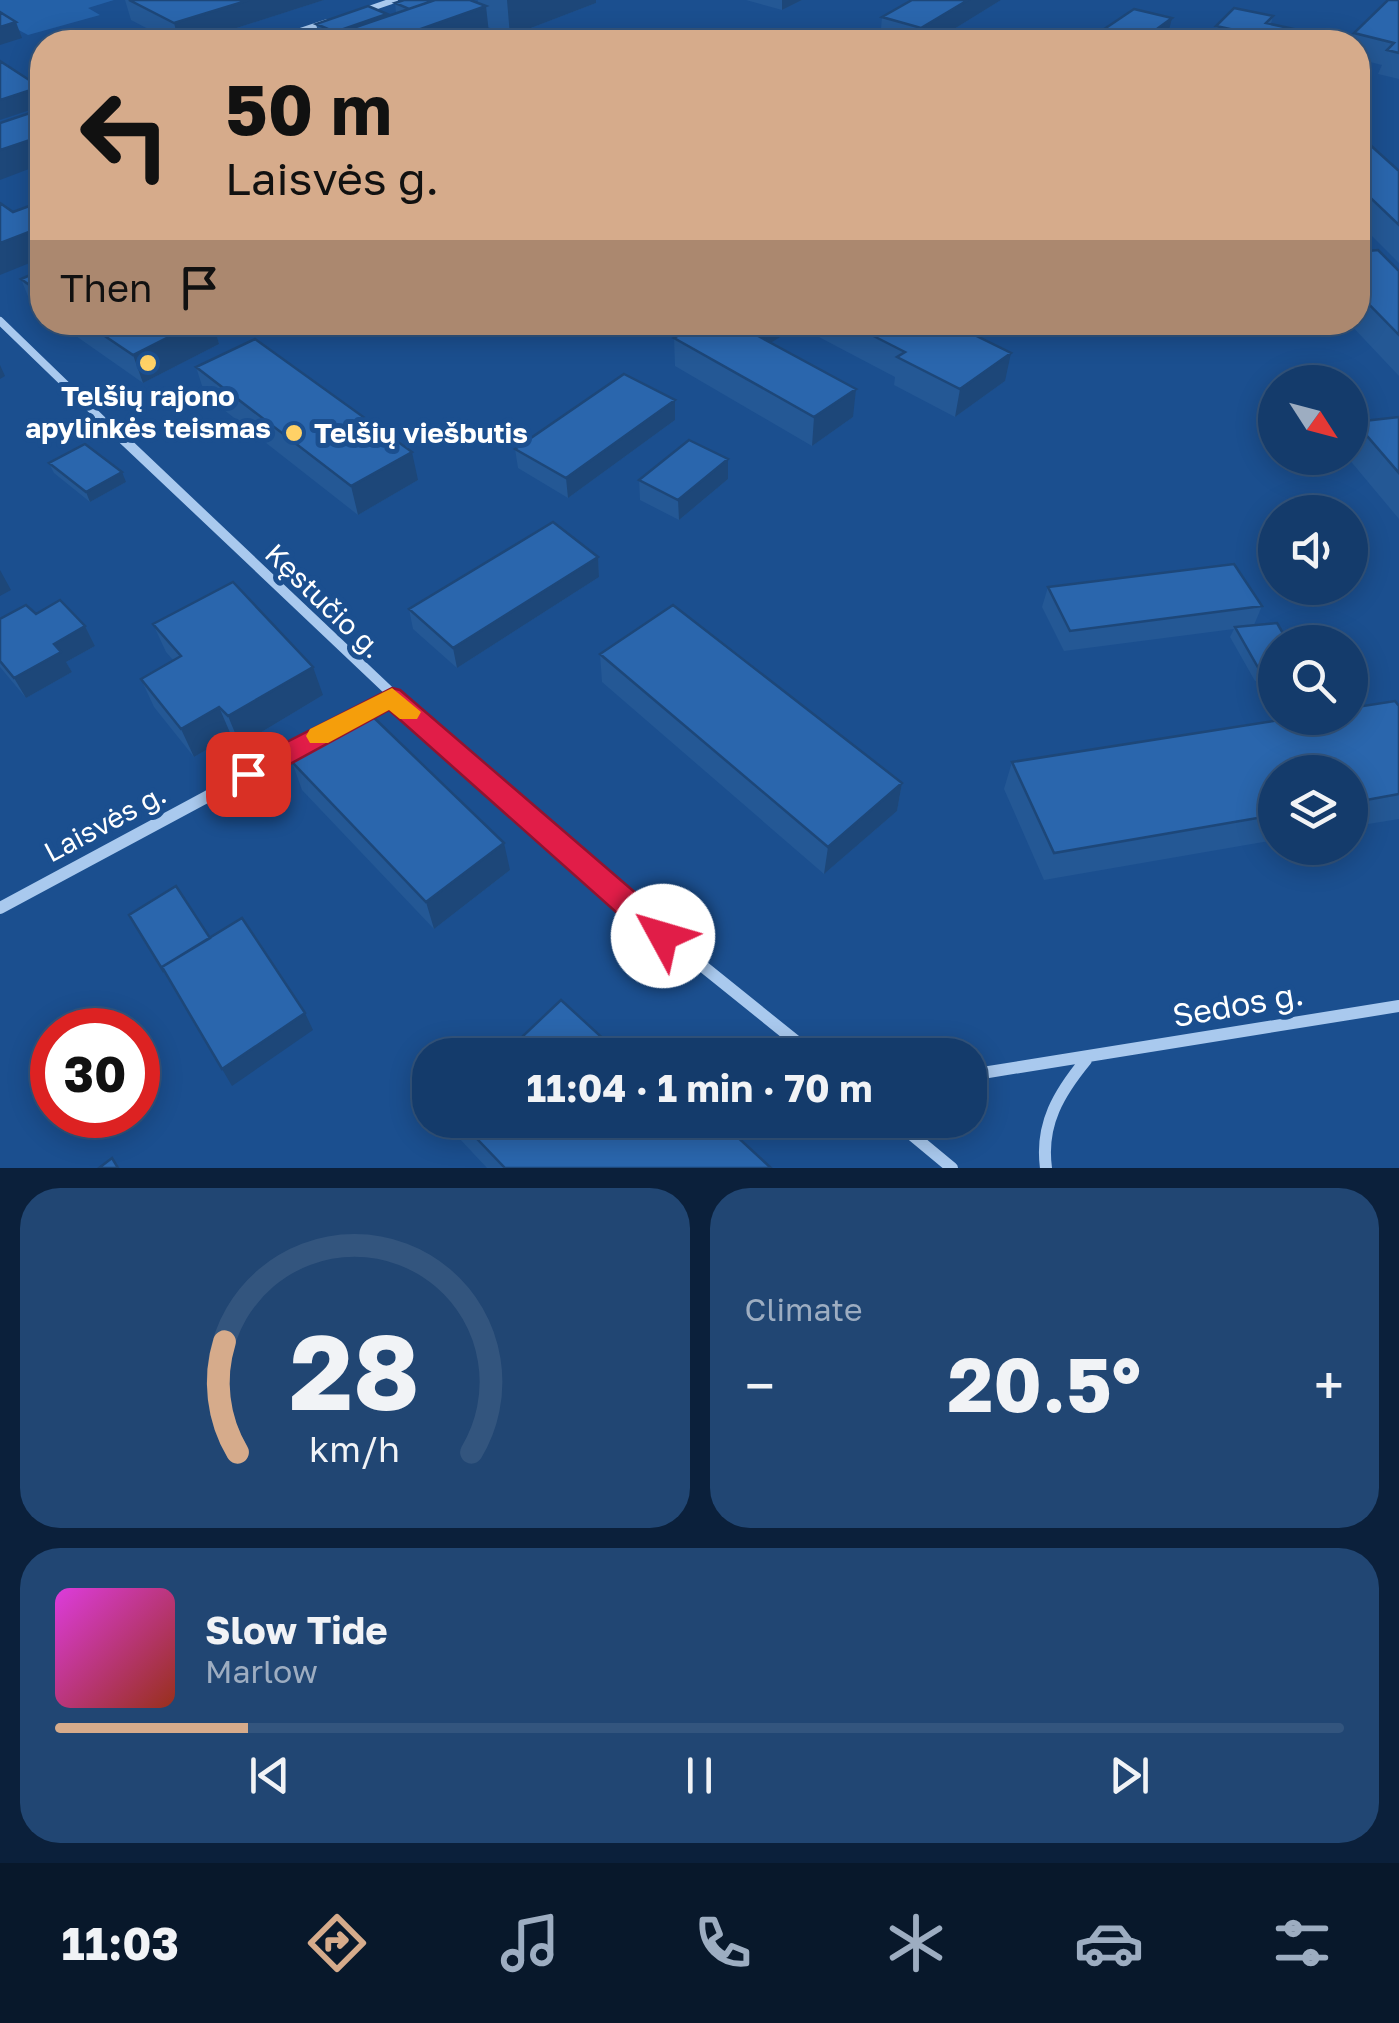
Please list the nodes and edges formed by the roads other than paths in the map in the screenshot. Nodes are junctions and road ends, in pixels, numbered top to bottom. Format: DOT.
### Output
graph roads {
  1 [pos="395,0"];
  2 [pos="348,16"];
  3 [pos="332,21"];
  4 [pos="304,30"];
  5 [pos="0,320"];
  6 [pos="392,697"];
  7 [pos="0,908"];
  8 [pos="1399,1006"];
  9 [pos="792,1038"];
  10 [pos="1087,1059"];
  11 [pos="987,1072"];
  12 [pos="916,1138"];
  13 [pos="952,1168"];
  14 [pos="1046,1168"];
  1 -- 2 [label="street"];
  3 -- 4 [label="street"];
  5 -- 6 [label="street, Kęstučio g."];
  6 -- 7 [label="street, Laisvės g."];
  6 -- 9 [label="street, Kęstučio g."];
  8 -- 10 [label="street, Sedos g."];
  10 -- 11 [label="street, Sedos g."];
  10 -- 14 [label="street"];
  12 -- 13 [label="street"];
}
